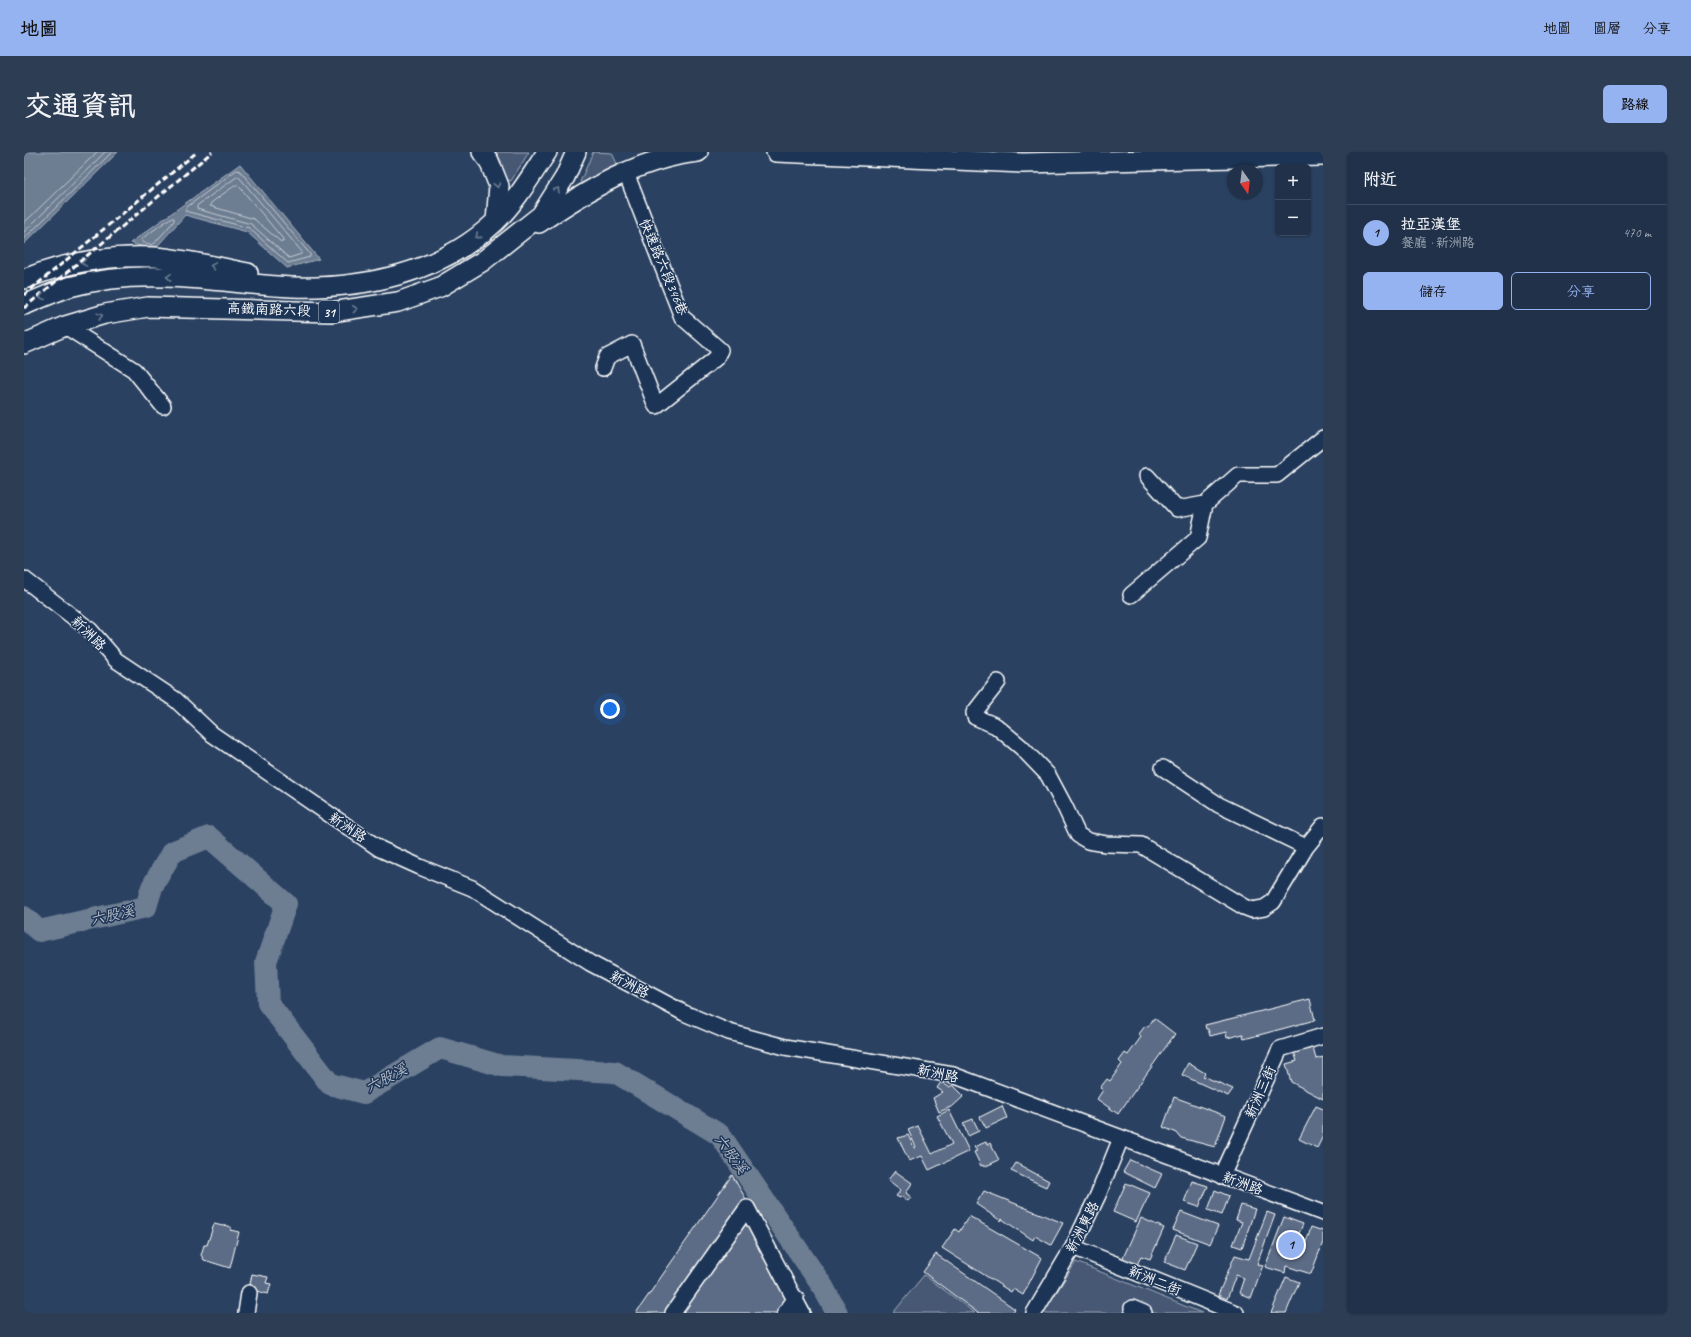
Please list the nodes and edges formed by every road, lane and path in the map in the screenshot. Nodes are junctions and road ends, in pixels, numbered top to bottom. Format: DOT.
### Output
graph roads {
  1 [pos="482,152"];
  2 [pos="547,152"];
  3 [pos="576,152"];
  4 [pos="698,152"];
  5 [pos="776,152"];
  6 [pos="1323,156"];
  7 [pos="626,173"];
  8 [pos="496,221"];
  9 [pos="483,261"];
  10 [pos="24,279"];
  11 [pos="320,286"];
  12 [pos="24,305"];
  13 [pos="65,326"];
  14 [pos="24,344"];
  15 [pos="603,368"];
  16 [pos="163,406"];
  17 [pos="1323,438"];
  18 [pos="1147,476"];
  19 [pos="1205,504"];
  20 [pos="24,579"];
  21 [pos="1131,595"];
  22 [pos="998,682"];
  23 [pos="1164,768"];
  24 [pos="1323,826"];
  25 [pos="1306,847"];
  26 [pos="1323,1036"];
  27 [pos="1121,1138"];
  28 [pos="1222,1176"];
  29 [pos="1323,1213"];
  30 [pos="1073,1247"];
  31 [pos="250,1293"];
  32 [pos="796,1298"];
  33 [pos="246,1313"];
  34 [pos="673,1313"];
  35 [pos="785,1313"];
  36 [pos="802,1313"];
  37 [pos="1034,1313"];
  38 [pos="1236,1313"];
  1 -- 8 [label="main road, one-way"];
  2 -- 8 [label="main road, 高鐵南路六段 / 31"];
  9 -- 3 [label="main road, 高鐵南路六段 / 31, one-way"];
  4 -- 7 [label="main road, 31"];
  5 -- 6 [label="main road"];
  7 -- 9 [label="main road, 31"];
  7 -- 15 [label="street, 快速路六段346巷"];
  8 -- 11 [label="main road, 高鐵南路六段 / 31, one-way"];
  13 -- 9 [label="main road, 高鐵南路六段 / 31, one-way"];
  11 -- 10 [label="main road, 高鐵南路六段 / 31, one-way"];
  11 -- 12 [label="main road, 高鐵南路六段 / 31, one-way"];
  13 -- 14 [label="main road, 高鐵南路六段 / 31"];
  13 -- 16 [label="street"];
  17 -- 19 [label="street"];
  18 -- 19 [label="street"];
  19 -- 21 [label="street"];
  20 -- 27 [label="street, 新洲路"];
  22 -- 25 [label="street"];
  23 -- 25 [label="street"];
  24 -- 25 [label="street"];
  26 -- 28 [label="street, 新洲三街"];
  27 -- 28 [label="street, 新洲路"];
  27 -- 30 [label="street, 新洲東路"];
  28 -- 29 [label="street, 新洲路"];
  30 -- 37 [label="street, 新洲東路"];
  30 -- 38 [label="street, 新洲二街"];
  31 -- 33 [label="street"];
  32 -- 34 [label="street"];
  32 -- 35 [label="street"];
  32 -- 36 [label="street"];
}
